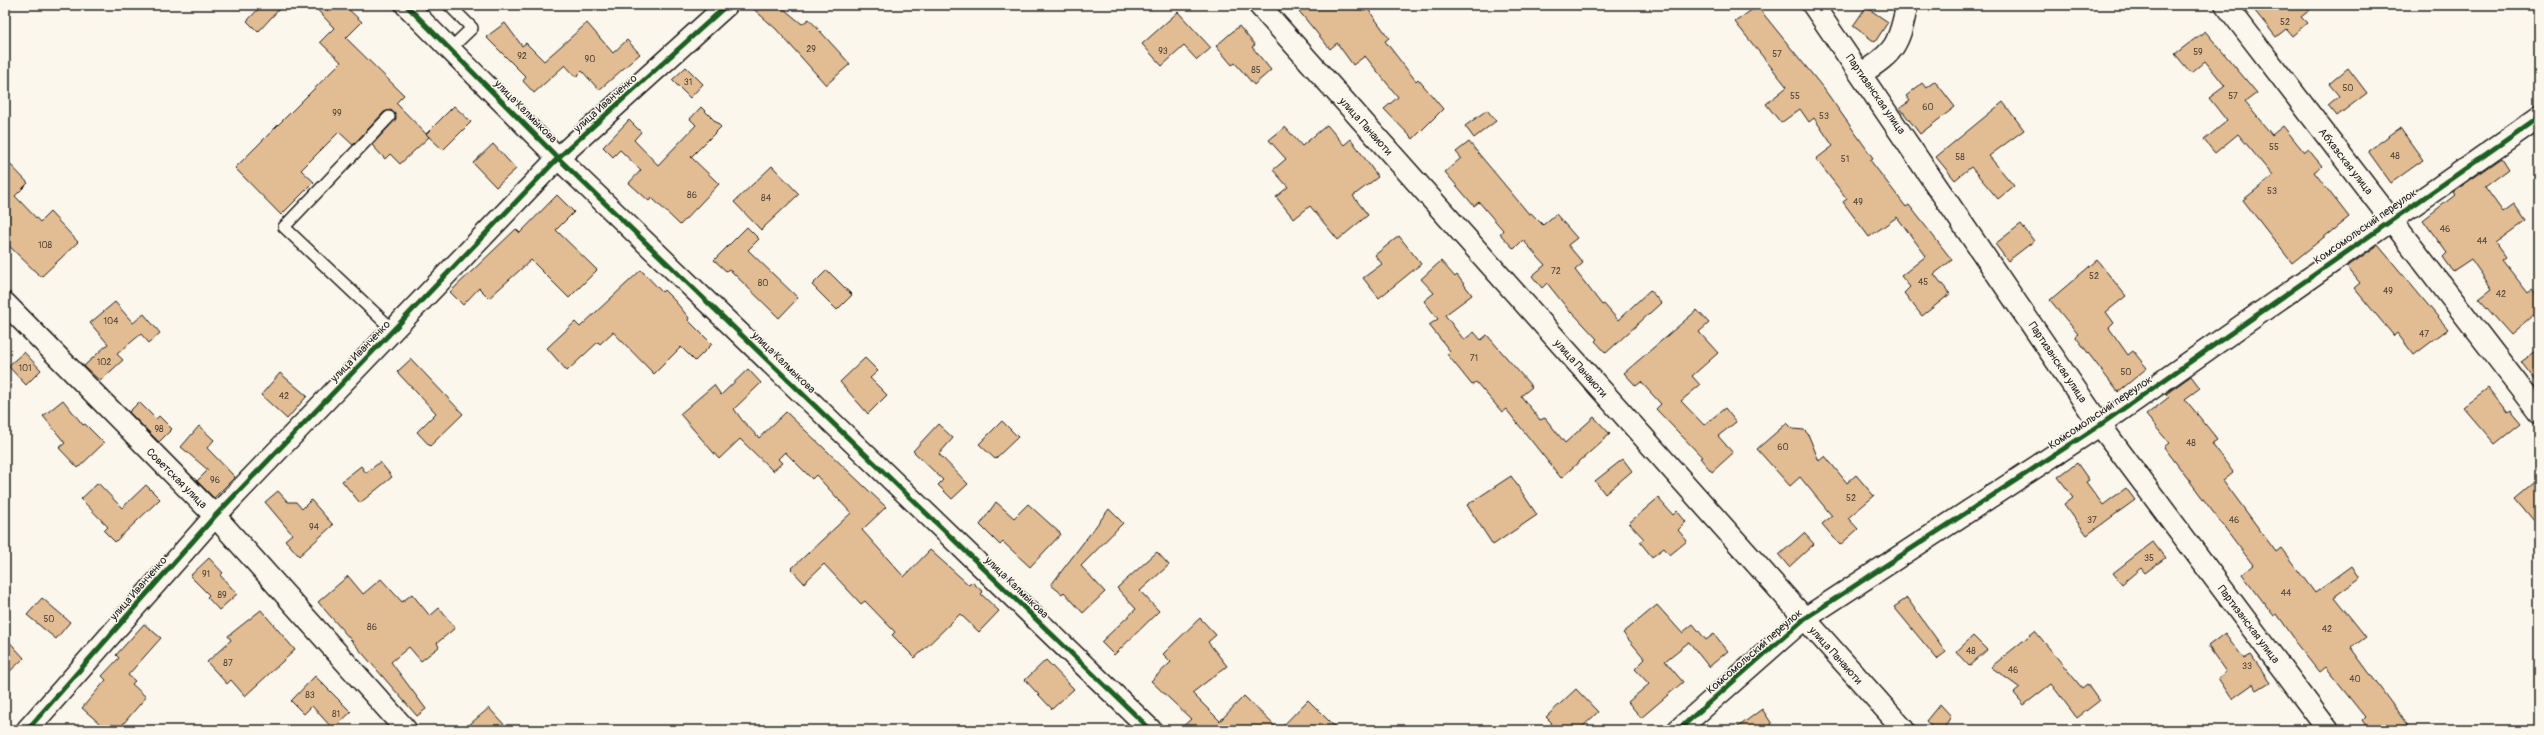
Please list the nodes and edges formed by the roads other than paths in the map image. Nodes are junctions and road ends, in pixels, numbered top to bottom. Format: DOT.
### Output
graph roads {
  1 [pos="406,5"];
  2 [pos="449,5"];
  3 [pos="727,5"];
  4 [pos="1259,5"];
  5 [pos="1814,5"];
  6 [pos="1907,5"];
  7 [pos="2226,5"];
  8 [pos="450,49"];
  9 [pos="1862,73"];
  10 [pos="2539,116"];
  11 [pos="390,117"];
  12 [pos="558,158"];
  13 [pos="2392,220"];
  14 [pos="5,303"];
  15 [pos="393,330"];
  16 [pos="2539,412"];
  17 [pos="2100,425"];
  18 [pos="215,516"];
  19 [pos="1804,620"];
  20 [pos="27,730"];
  21 [pos="406,730"];
  22 [pos="1151,730"];
  23 [pos="1678,730"];
  24 [pos="1904,730"];
  25 [pos="2328,730"];
  1 -- 8 [label="street, улица Калмыкова"];
  2 -- 8 [label="lane"];
  3 -- 12 [label="street, улица Иванченко"];
  4 -- 19 [label="street, улица Панаиоти"];
  5 -- 9 [label="street, Партизанская улица"];
  6 -- 9 [label="street"];
  7 -- 13 [label="street, Абхазская улица"];
  8 -- 12 [label="street, улица Калмыкова"];
  9 -- 17 [label="street, Партизанская улица"];
  10 -- 13 [label="street, Комсомольский переулок"];
  11 -- 15 [label="lane"];
  12 -- 15 [label="street, улица Иванченко"];
  12 -- 22 [label="street, улица Калмыкова"];
  13 -- 16 [label="street, Абхазская улица"];
  13 -- 17 [label="street, Комсомольский переулок"];
  14 -- 18 [label="street, Советская улица"];
  15 -- 18 [label="street, улица Иванченко"];
  17 -- 19 [label="street, Комсомольский переулок"];
  17 -- 25 [label="street, Партизанская улица"];
  18 -- 20 [label="street, улица Иванченко"];
  18 -- 21 [label="street, Советская улица"];
  19 -- 23 [label="street, Комсомольский переулок"];
  19 -- 24 [label="street, улица Панаиоти"];
}
